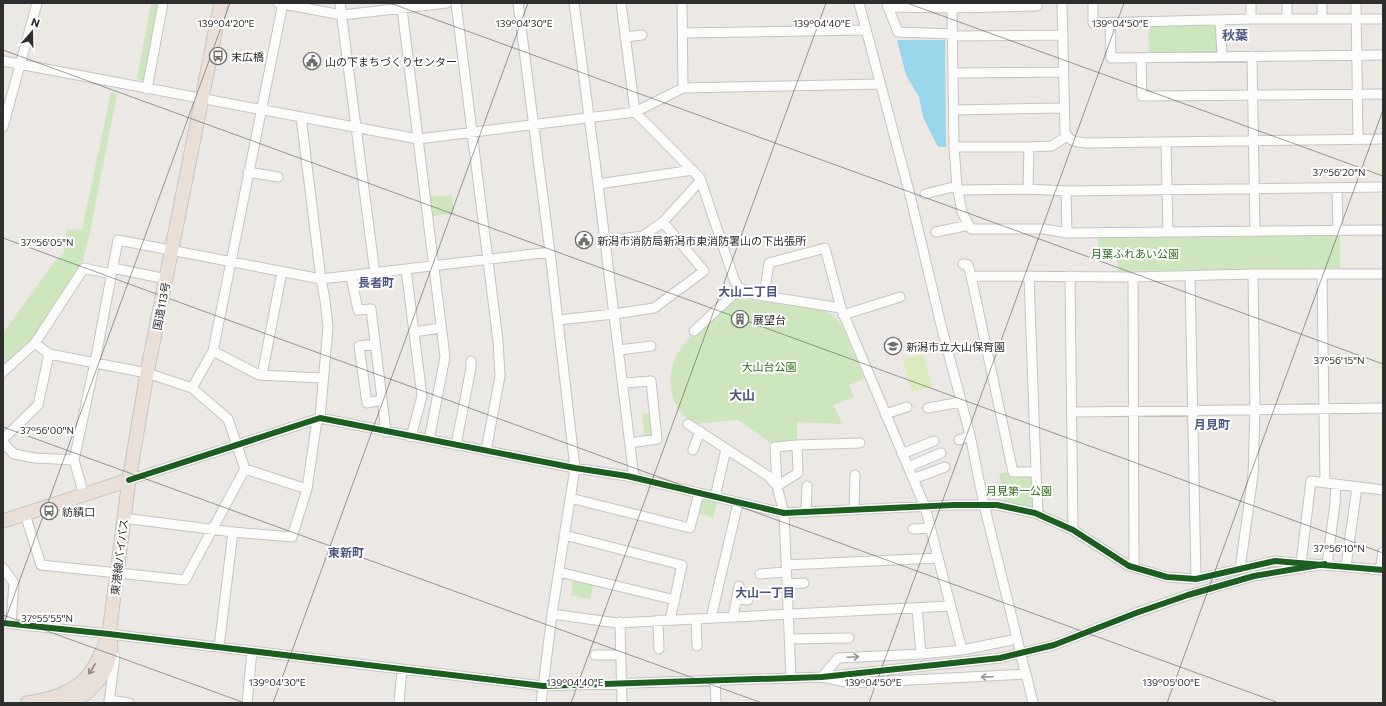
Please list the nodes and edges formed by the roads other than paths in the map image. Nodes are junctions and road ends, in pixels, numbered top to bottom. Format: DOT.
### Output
graph roads {
  1 [pos="38,3"];
  2 [pos="163,3"];
  3 [pos="221,3"];
  4 [pos="281,3"];
  5 [pos="340,3"];
  6 [pos="446,3"];
  7 [pos="456,3"];
  8 [pos="518,3"];
  9 [pos="574,3"];
  10 [pos="621,3"];
  11 [pos="682,3"];
  12 [pos="859,3"];
  13 [pos="1037,3"];
  14 [pos="1062,3"];
  15 [pos="1093,3"];
  16 [pos="1250,3"];
  17 [pos="1287,3"];
  18 [pos="1322,3"];
  19 [pos="1356,3"];
  20 [pos="888,5"];
  21 [pos="952,8"];
  22 [pos="402,9"];
  23 [pos="342,15"];
  24 [pos="1251,19"];
  25 [pos="1287,19"];
  26 [pos="1322,19"];
  27 [pos="1356,19"];
  28 [pos="1383,19"];
  29 [pos="1220,20"];
  30 [pos="1110,22"];
  31 [pos="865,30"];
  32 [pos="682,33"];
  33 [pos="642,35"];
  34 [pos="953,35"];
  35 [pos="1063,35"];
  36 [pos="625,36"];
  37 [pos="1357,55"];
  38 [pos="1383,55"];
  39 [pos="1222,56"];
  40 [pos="1252,56"];
  41 [pos="1141,58"];
  42 [pos="3,61"];
  43 [pos="21,64"];
  44 [pos="1064,72"];
  45 [pos="953,73"];
  46 [pos="880,84"];
  47 [pos="683,88"];
  48 [pos="147,89"];
  49 [pos="1358,94"];
  50 [pos="1383,94"];
  51 [pos="1252,95"];
  52 [pos="202,98"];
  53 [pos="1064,108"];
  54 [pos="262,109"];
  55 [pos="954,110"];
  56 [pos="635,112"];
  57 [pos="301,118"];
  58 [pos="590,118"];
  59 [pos="3,126"];
  60 [pos="533,126"];
  61 [pos="357,128"];
  62 [pos="472,134"];
  63 [pos="1067,136"];
  64 [pos="418,139"];
  65 [pos="1358,139"];
  66 [pos="1383,139"];
  67 [pos="1253,140"];
  68 [pos="1166,142"];
  69 [pos="954,147"];
  70 [pos="1029,147"];
  71 [pos="693,170"];
  72 [pos="248,172"];
  73 [pos="278,177"];
  74 [pos="701,180"];
  75 [pos="598,184"];
  76 [pos="1383,187"];
  77 [pos="958,188"];
  78 [pos="1254,188"];
  79 [pos="1337,188"];
  80 [pos="1028,189"];
  81 [pos="1166,190"];
  82 [pos="1066,191"];
  83 [pos="925,194"];
  84 [pos="663,222"];
  85 [pos="969,225"];
  86 [pos="1383,230"];
  87 [pos="1255,231"];
  88 [pos="1338,231"];
  89 [pos="936,232"];
  90 [pos="1168,232"];
  91 [pos="1067,233"];
  92 [pos="605,241"];
  93 [pos="172,251"];
  94 [pos="550,252"];
  95 [pos="487,260"];
  96 [pos="231,262"];
  97 [pos="963,264"];
  98 [pos="433,266"];
  99 [pos="406,269"];
  100 [pos="112,271"];
  101 [pos="282,272"];
  102 [pos="375,274"];
  103 [pos="1253,274"];
  104 [pos="1322,274"];
  105 [pos="1383,274"];
  106 [pos="351,276"];
  107 [pos="971,276"];
  108 [pos="1029,276"];
  109 [pos="1070,276"];
  110 [pos="1190,276"];
  111 [pos="1133,277"];
  112 [pos="166,279"];
  113 [pos="320,279"];
  114 [pos="738,287"];
  115 [pos="764,296"];
  116 [pos="900,297"];
  117 [pos="842,311"];
  118 [pos="614,314"];
  119 [pos="558,320"];
  120 [pos="440,328"];
  121 [pos="694,330"];
  122 [pos="414,332"];
  123 [pos="35,343"];
  124 [pos="375,344"];
  125 [pos="651,346"];
  126 [pos="619,350"];
  127 [pos="213,351"];
  128 [pos="49,354"];
  129 [pos="471,361"];
  130 [pos="95,362"];
  131 [pos="3,372"];
  132 [pos="148,373"];
  133 [pos="262,375"];
  134 [pos="322,378"];
  135 [pos="623,384"];
  136 [pos="192,388"];
  137 [pos="382,400"];
  138 [pos="961,402"];
  139 [pos="907,407"];
  140 [pos="928,408"];
  141 [pos="1323,408"];
  142 [pos="1383,408"];
  143 [pos="1193,410"];
  144 [pos="1255,410"];
  145 [pos="1072,412"];
  146 [pos="1133,412"];
  147 [pos="885,414"];
  148 [pos="318,419"];
  149 [pos="688,424"];
  150 [pos="700,431"];
  151 [pos="386,432"];
  152 [pos="411,436"];
  153 [pos="970,436"];
  154 [pos="3,439"];
  155 [pos="429,440"];
  156 [pos="959,440"];
  157 [pos="934,441"];
  158 [pos="3,443"];
  159 [pos="630,443"];
  160 [pos="860,443"];
  161 [pos="237,445"];
  162 [pos="456,445"];
  163 [pos="797,445"];
  164 [pos="726,449"];
  165 [pos="693,450"];
  166 [pos="486,451"];
  167 [pos="941,453"];
  168 [pos="902,454"];
  169 [pos="74,460"];
  170 [pos="946,466"];
  171 [pos="908,467"];
  172 [pos="574,468"];
  173 [pos="245,469"];
  174 [pos="1036,472"];
  175 [pos="855,475"];
  176 [pos="634,478"];
  177 [pos="913,479"];
  178 [pos="129,480"];
  179 [pos="1325,483"];
  180 [pos="1336,484"];
  181 [pos="776,486"];
  182 [pos="807,486"];
  183 [pos="1357,487"];
  184 [pos="306,489"];
  185 [pos="1383,490"];
  186 [pos="699,493"];
  187 [pos="84,495"];
  188 [pos="715,497"];
  189 [pos="570,498"];
  190 [pos="738,503"];
  191 [pos="984,505"];
  192 [pos="925,507"];
  193 [pos="854,510"];
  194 [pos="806,512"];
  195 [pos="784,513"];
  196 [pos="25,514"];
  197 [pos="1038,514"];
  198 [pos="123,518"];
  199 [pos="3,521"];
  200 [pos="213,528"];
  201 [pos="930,528"];
  202 [pos="913,530"];
  203 [pos="1073,530"];
  204 [pos="233,532"];
  205 [pos="564,535"];
  206 [pos="1383,552"];
  207 [pos="938,558"];
  208 [pos="1301,563"];
  209 [pos="1326,564"];
  210 [pos="1346,566"];
  211 [pos="1134,567"];
  212 [pos="3,568"];
  213 [pos="786,568"];
  214 [pos="1240,569"];
  215 [pos="1382,569"];
  216 [pos="116,572"];
  217 [pos="559,572"];
  218 [pos="760,574"];
  219 [pos="1196,579"];
  220 [pos="787,584"];
  221 [pos="804,584"];
  222 [pos="739,586"];
  223 [pos="737,599"];
  224 [pos="675,600"];
  225 [pos="748,600"];
  226 [pos="950,606"];
  227 [pos="917,608"];
  228 [pos="552,614"];
  229 [pos="788,615"];
  230 [pos="733,617"];
  231 [pos="711,618"];
  232 [pos="696,619"];
  233 [pos="658,620"];
  234 [pos="670,620"];
  235 [pos="620,622"];
  236 [pos="7,623"];
  237 [pos="109,634"];
  238 [pos="849,638"];
  239 [pos="789,640"];
  240 [pos="1017,641"];
  241 [pos="697,646"];
  242 [pos="219,647"];
  243 [pos="659,649"];
  244 [pos="962,650"];
  245 [pos="252,651"];
  246 [pos="921,654"];
  247 [pos="595,655"];
  248 [pos="621,655"];
  249 [pos="402,670"];
  250 [pos="1025,671"];
  251 [pos="822,677"];
  252 [pos="791,678"];
  253 [pos="715,680"];
  254 [pos="621,682"];
  255 [pos="544,686"];
  256 [pos="109,702"];
  257 [pos="27,703"];
  258 [pos="69,703"];
  259 [pos="129,703"];
  260 [pos="247,703"];
  261 [pos="399,703"];
  262 [pos="541,703"];
  263 [pos="622,703"];
  264 [pos="716,703"];
  265 [pos="1033,703"];
  1 -- 43 [label="street"];
  2 -- 48 [label="street"];
  3 -- 52 [label="highway, 国道113号"];
  4 -- 23 [label="street"];
  4 -- 54 [label="street"];
  5 -- 23 [label="street"];
  6 -- 22 [label="street"];
  7 -- 62 [label="street"];
  8 -- 60 [label="street"];
  9 -- 58 [label="street"];
  10 -- 36 [label="street"];
  11 -- 32 [label="street"];
  12 -- 31 [label="street"];
  13 -- 21 [label="street"];
  14 -- 35 [label="street"];
  15 -- 30 [label="street"];
  16 -- 24 [label="street"];
  17 -- 25 [label="street"];
  18 -- 26 [label="street"];
  19 -- 27 [label="street"];
  20 -- 21 [label="street"];
  20 -- 34 [label="street"];
  21 -- 34 [label="street"];
  22 -- 23 [label="street"];
  22 -- 64 [label="street"];
  23 -- 61 [label="street"];
  24 -- 25 [label="street"];
  24 -- 29 [label="street"];
  25 -- 26 [label="street"];
  26 -- 27 [label="street"];
  27 -- 28 [label="street"];
  27 -- 37 [label="street"];
  29 -- 30 [label="street"];
  29 -- 39 [label="street"];
  30 -- 41 [label="street"];
  31 -- 32 [label="street"];
  31 -- 46 [label="street"];
  32 -- 47 [label="street"];
  33 -- 36 [label="street"];
  34 -- 35 [label="street"];
  34 -- 45 [label="street"];
  35 -- 44 [label="street"];
  36 -- 56 [label="street"];
  37 -- 38 [label="street"];
  37 -- 40 [label="street"];
  37 -- 49 [label="street"];
  39 -- 40 [label="street"];
  39 -- 41 [label="street"];
  40 -- 51 [label="street"];
  41 -- 51 [label="street"];
  42 -- 43 [label="street"];
  43 -- 48 [label="street"];
  43 -- 59 [label="street"];
  44 -- 45 [label="street"];
  44 -- 53 [label="street"];
  45 -- 55 [label="street"];
  46 -- 47 [label="street"];
  46 -- 138 [label="street"];
  47 -- 56 [label="street"];
  48 -- 52 [label="street"];
  49 -- 50 [label="street"];
  49 -- 51 [label="street"];
  49 -- 65 [label="street"];
  51 -- 67 [label="street"];
  52 -- 54 [label="street"];
  52 -- 93 [label="highway, 国道113号"];
  53 -- 55 [label="street"];
  53 -- 63 [label="street"];
  54 -- 57 [label="street"];
  54 -- 72 [label="street"];
  55 -- 69 [label="street"];
  56 -- 58 [label="street"];
  56 -- 71 [label="street"];
  57 -- 61 [label="street"];
  57 -- 113 [label="street"];
  58 -- 60 [label="street"];
  58 -- 75 [label="street"];
  60 -- 62 [label="street"];
  60 -- 94 [label="street"];
  61 -- 64 [label="street"];
  61 -- 102 [label="street"];
  62 -- 64 [label="street"];
  62 -- 95 [label="street"];
  63 -- 68 [label="street"];
  63 -- 70 [label="street"];
  64 -- 98 [label="street"];
  65 -- 66 [label="street"];
  65 -- 67 [label="street"];
  67 -- 68 [label="street"];
  67 -- 78 [label="street"];
  68 -- 81 [label="street"];
  69 -- 70 [label="street"];
  69 -- 77 [label="street"];
  70 -- 80 [label="street"];
  71 -- 74 [label="street"];
  71 -- 75 [label="street"];
  72 -- 73 [label="street"];
  72 -- 96 [label="street"];
  74 -- 84 [label="street"];
  74 -- 114 [label="street"];
  75 -- 92 [label="street"];
  76 -- 79 [label="street"];
  77 -- 80 [label="street"];
  77 -- 83 [label="street"];
  77 -- 85 [label="street"];
  78 -- 79 [label="street"];
  78 -- 81 [label="street"];
  78 -- 87 [label="street"];
  79 -- 88 [label="street"];
  80 -- 82 [label="street"];
  81 -- 82 [label="street"];
  81 -- 90 [label="street"];
  82 -- 91 [label="street"];
  84 -- 92 [label="street"];
  84 -- 118 [label="street"];
  85 -- 89 [label="street"];
  85 -- 91 [label="street"];
  86 -- 88 [label="street"];
  87 -- 88 [label="street"];
  87 -- 90 [label="street"];
  90 -- 91 [label="street"];
  92 -- 118 [label="street"];
  93 -- 96 [label="street"];
  93 -- 100 [label="street"];
  93 -- 112 [label="highway, 国道113号"];
  94 -- 95 [label="street"];
  94 -- 119 [label="street"];
  95 -- 98 [label="street"];
  95 -- 166 [label="street"];
  96 -- 101 [label="street"];
  96 -- 127 [label="street"];
  97 -- 107 [label="street"];
  98 -- 99 [label="street"];
  98 -- 120 [label="street"];
  99 -- 102 [label="street"];
  99 -- 122 [label="street"];
  100 -- 112 [label="street"];
  100 -- 123 [label="street"];
  100 -- 130 [label="street"];
  101 -- 113 [label="street"];
  101 -- 133 [label="street"];
  102 -- 106 [label="street"];
  103 -- 104 [label="street"];
  103 -- 110 [label="street"];
  103 -- 144 [label="street"];
  104 -- 105 [label="street"];
  104 -- 141 [label="street"];
  106 -- 113 [label="street"];
  106 -- 124 [label="street"];
  107 -- 108 [label="street"];
  107 -- 174 [label="street"];
  108 -- 109 [label="street"];
  108 -- 174 [label="street"];
  109 -- 111 [label="street"];
  109 -- 145 [label="street"];
  110 -- 111 [label="street"];
  110 -- 143 [label="street"];
  111 -- 146 [label="street"];
  112 -- 132 [label="highway, 国道113号"];
  113 -- 134 [label="street"];
  114 -- 115 [label="street"];
  114 -- 121 [label="street"];
  115 -- 117 [label="street"];
  115 -- 117 [label="street"];
  116 -- 117 [label="street"];
  117 -- 147 [label="street"];
  118 -- 119 [label="street"];
  118 -- 126 [label="street"];
  119 -- 172 [label="street"];
  120 -- 122 [label="street"];
  120 -- 155 [label="street"];
  122 -- 152 [label="street"];
  123 -- 128 [label="street"];
  123 -- 131 [label="street"];
  124 -- 137 [label="street"];
  124 -- 137 [label="street"];
  125 -- 126 [label="street"];
  126 -- 135 [label="street"];
  127 -- 133 [label="street"];
  127 -- 136 [label="street"];
  128 -- 130 [label="street"];
  128 -- 154 [label="street"];
  129 -- 162 [label="street"];
  130 -- 132 [label="street"];
  130 -- 169 [label="street"];
  132 -- 136 [label="street"];
  132 -- 178 [label="highway, 国道113号"];
  133 -- 134 [label="street"];
  134 -- 148 [label="street"];
  135 -- 159 [label="street"];
  135 -- 159 [label="street"];
  136 -- 161 [label="street"];
  137 -- 151 [label="street"];
  138 -- 140 [label="street"];
  138 -- 153 [label="street"];
  139 -- 147 [label="street"];
  141 -- 142 [label="street"];
  141 -- 144 [label="street"];
  141 -- 179 [label="street"];
  143 -- 144 [label="street"];
  143 -- 146 [label="street"];
  143 -- 219 [label="street"];
  144 -- 214 [label="street"];
  145 -- 146 [label="street"];
  145 -- 203 [label="street"];
  146 -- 211 [label="street"];
  147 -- 168 [label="street"];
  148 -- 151 [label="street"];
  148 -- 161 [label="street"];
  148 -- 184 [label="street"];
  149 -- 150 [label="street"];
  150 -- 164 [label="street"];
  150 -- 165 [label="street"];
  151 -- 152 [label="street"];
  152 -- 155 [label="street"];
  153 -- 156 [label="street"];
  153 -- 191 [label="street"];
  155 -- 162 [label="street"];
  157 -- 168 [label="street"];
  158 -- 169 [label="street"];
  159 -- 176 [label="street"];
  160 -- 163 [label="street"];
  161 -- 173 [label="street"];
  161 -- 178 [label="street"];
  162 -- 166 [label="street"];
  163 -- 181 [label="street"];
  163 -- 181 [label="street"];
  164 -- 181 [label="street"];
  164 -- 188 [label="street"];
  166 -- 172 [label="street"];
  167 -- 171 [label="street"];
  168 -- 171 [label="street"];
  169 -- 187 [label="street"];
  170 -- 177 [label="street"];
  171 -- 177 [label="street"];
  172 -- 176 [label="street"];
  172 -- 189 [label="street"];
  173 -- 184 [label="street"];
  173 -- 200 [label="street"];
  174 -- 197 [label="street"];
  175 -- 193 [label="street"];
  176 -- 186 [label="street"];
  177 -- 192 [label="street"];
  178 -- 187 [label="highway"];
  178 -- 198 [label="highway, 東港線バイパス"];
  179 -- 180 [label="street"];
  179 -- 208 [label="street"];
  180 -- 183 [label="street"];
  180 -- 209 [label="street"];
  181 -- 195 [label="street"];
  182 -- 194 [label="street"];
  183 -- 185 [label="street"];
  183 -- 210 [label="street"];
  184 -- 204 [label="street"];
  186 -- 188 [label="street"];
  186 -- 189 [label="street"];
  187 -- 196 [label="highway"];
  188 -- 190 [label="street"];
  189 -- 205 [label="street"];
  190 -- 195 [label="street"];
  190 -- 231 [label="street"];
  191 -- 192 [label="street"];
  191 -- 197 [label="street"];
  191 -- 240 [label="street"];
  192 -- 193 [label="street"];
  192 -- 201 [label="street"];
  193 -- 194 [label="street"];
  194 -- 195 [label="street"];
  195 -- 213 [label="street"];
  196 -- 199 [label="highway"];
  196 -- 216 [label="street"];
  197 -- 203 [label="street"];
  198 -- 200 [label="street"];
  198 -- 216 [label="highway, 東港線バイパス"];
  200 -- 204 [label="street"];
  200 -- 216 [label="street"];
  201 -- 202 [label="street"];
  201 -- 207 [label="street"];
  203 -- 211 [label="street"];
  204 -- 242 [label="street"];
  205 -- 217 [label="street"];
  205 -- 224 [label="street"];
  206 -- 215 [label="street"];
  207 -- 213 [label="street"];
  207 -- 226 [label="street"];
  208 -- 209 [label="street"];
  208 -- 214 [label="street"];
  209 -- 210 [label="street"];
  209 -- 251 [label="street"];
  210 -- 215 [label="street"];
  211 -- 219 [label="street"];
  212 -- 236 [label="street"];
  213 -- 218 [label="street"];
  213 -- 220 [label="street"];
  214 -- 219 [label="street"];
  216 -- 237 [label="highway, 東港線バイパス"];
  217 -- 224 [label="street"];
  217 -- 228 [label="street"];
  220 -- 221 [label="street"];
  220 -- 229 [label="street"];
  222 -- 223 [label="street"];
  223 -- 225 [label="street"];
  223 -- 230 [label="street"];
  224 -- 234 [label="street"];
  226 -- 227 [label="street"];
  226 -- 244 [label="street"];
  227 -- 229 [label="street"];
  227 -- 246 [label="street"];
  228 -- 235 [label="street"];
  228 -- 255 [label="street"];
  229 -- 230 [label="street"];
  229 -- 239 [label="street"];
  230 -- 231 [label="street"];
  231 -- 232 [label="street"];
  232 -- 234 [label="street"];
  232 -- 241 [label="street"];
  233 -- 234 [label="street"];
  233 -- 235 [label="street"];
  233 -- 243 [label="street"];
  235 -- 248 [label="street"];
  236 -- 237 [label="street"];
  237 -- 242 [label="street"];
  237 -- 256 [label="street"];
  237 -- 257 [label="highway, 東港線バイパス, one-way"];
  237 -- 258 [label="highway, 東港線バイパス"];
  238 -- 239 [label="street"];
  239 -- 252 [label="street"];
  240 -- 244 [label="street"];
  240 -- 250 [label="street, bridge"];
  242 -- 245 [label="street"];
  244 -- 246 [label="street"];
  245 -- 249 [label="street"];
  245 -- 260 [label="street"];
  251 -- 246 [label="street, one-way"];
  247 -- 248 [label="street"];
  248 -- 254 [label="street"];
  249 -- 255 [label="street"];
  249 -- 261 [label="street"];
  250 -- 251 [label="street, one-way"];
  250 -- 265 [label="street"];
  251 -- 252 [label="street"];
  252 -- 253 [label="street"];
  253 -- 254 [label="street"];
  253 -- 264 [label="street"];
  254 -- 255 [label="street"];
  254 -- 263 [label="street"];
  255 -- 262 [label="street"];
  256 -- 259 [label="street"];
}
